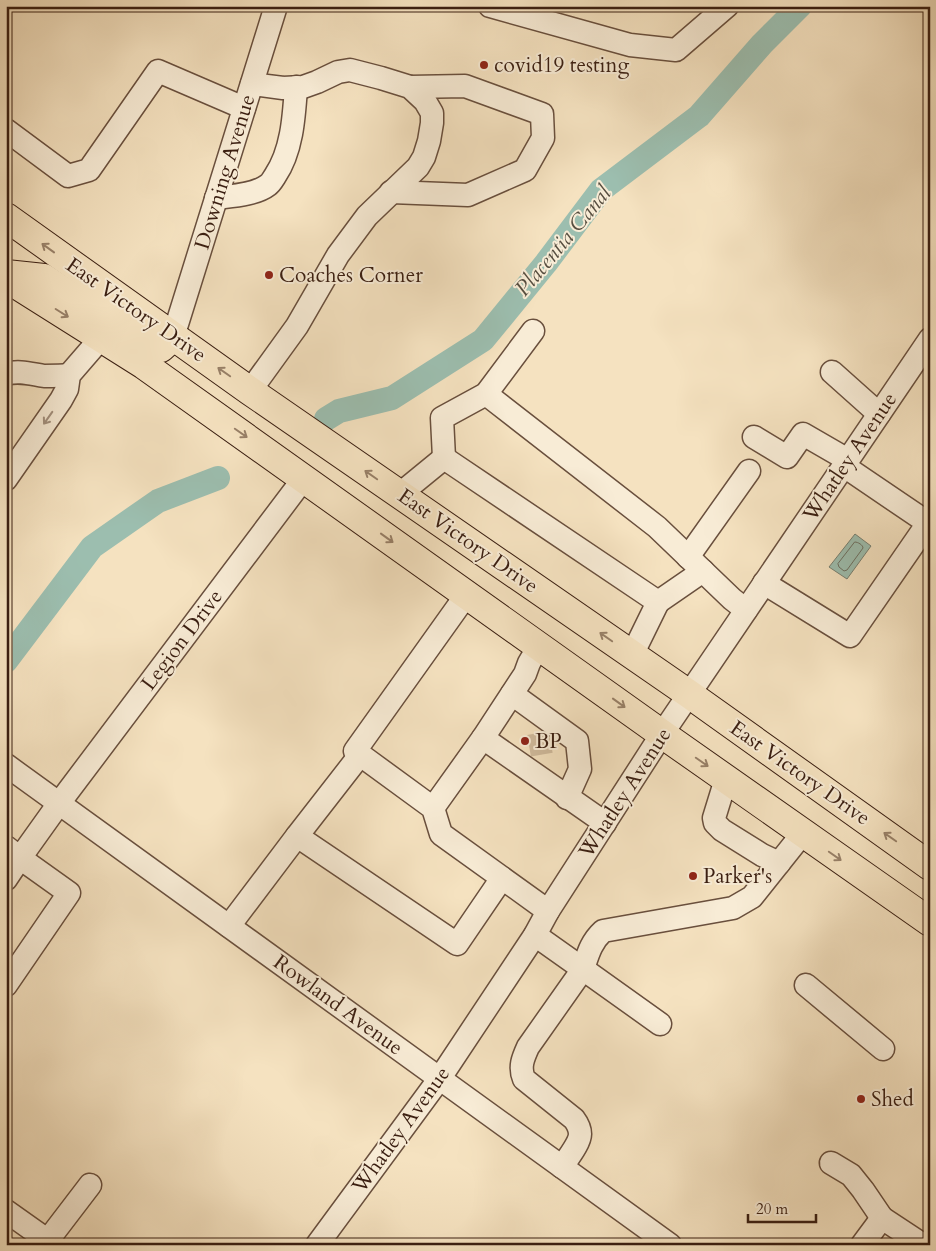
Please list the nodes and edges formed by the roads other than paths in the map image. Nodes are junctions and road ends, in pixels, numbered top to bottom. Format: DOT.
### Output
graph roads {
  1 [pos="276,6"];
  2 [pos="490,6"];
  3 [pos="728,6"];
  4 [pos="252,84"];
  5 [pos="296,87"];
  6 [pos="410,87"];
  7 [pos="244,108"];
  8 [pos="6,130"];
  9 [pos="391,192"];
  10 [pos="216,198"];
  11 [pos="6,218"];
  12 [pos="6,274"];
  13 [pos="6,278"];
  14 [pos="533,331"];
  15 [pos="173,337"];
  16 [pos="101,338"];
  17 [pos="927,351"];
  18 [pos="832,372"];
  19 [pos="6,374"];
  20 [pos="69,375"];
  21 [pos="250,391"];
  22 [pos="486,394"];
  23 [pos="879,414"];
  24 [pos="754,438"];
  25 [pos="444,458"];
  26 [pos="846,463"];
  27 [pos="749,471"];
  28 [pos="304,478"];
  29 [pos="6,479"];
  30 [pos="400,494"];
  31 [pos="695,564"];
  32 [pos="764,583"];
  33 [pos="466,594"];
  34 [pos="658,602"];
  35 [pos="746,610"];
  36 [pos="539,646"];
  37 [pos="632,655"];
  38 [pos="512,694"];
  39 [pos="689,694"];
  40 [pos="534,710"];
  41 [pos="538,733"];
  42 [pos="662,734"];
  43 [pos="484,738"];
  44 [pos="360,755"];
  45 [pos="542,756"];
  46 [pos="6,764"];
  47 [pos="726,779"];
  48 [pos="547,782"];
  49 [pos="567,798"];
  50 [pos="60,802"];
  51 [pos="433,808"];
  52 [pos="605,823"];
  53 [pos="804,834"];
  54 [pos="297,836"];
  55 [pos="13,852"];
  56 [pos="778,863"];
  57 [pos="930,866"];
  58 [pos="502,878"];
  59 [pos="6,879"];
  60 [pos="548,911"];
  61 [pos="930,922"];
  62 [pos="230,926"];
  63 [pos="535,935"];
  64 [pos="584,969"];
  65 [pos="6,984"];
  66 [pos="806,985"];
  67 [pos="660,1024"];
  68 [pos="883,1049"];
  69 [pos="440,1078"];
  70 [pos="831,1163"];
  71 [pos="562,1167"];
  72 [pos="90,1185"];
  73 [pos="6,1211"];
  74 [pos="882,1218"];
  75 [pos="51,1242"];
  76 [pos="317,1245"];
  77 [pos="670,1245"];
  78 [pos="862,1245"];
  79 [pos="923,1245"];
  1 -- 4 [label="street, Downing Avenue"];
  2 -- 3 [label="street"];
  4 -- 5 [label="street"];
  4 -- 7 [label="street, Downing Avenue"];
  5 -- 6 [label="street"];
  5 -- 10 [label="street"];
  6 -- 9 [label="street"];
  6 -- 9 [label="street"];
  7 -- 8 [label="street"];
  7 -- 10 [label="street, Downing Avenue"];
  9 -- 21 [label="street"];
  10 -- 15 [label="street, Downing Avenue"];
  15 -- 11 [label="main road, East Victory Drive, one-way"];
  12 -- 15 [label="main road"];
  13 -- 16 [label="main road, East Victory Drive, one-way"];
  14 -- 22 [label="street"];
  21 -- 15 [label="main road, East Victory Drive, one-way"];
  16 -- 20 [label="street"];
  16 -- 28 [label="main road, East Victory Drive, one-way"];
  17 -- 23 [label="street, Whatley Avenue"];
  18 -- 23 [label="street"];
  19 -- 20 [label="street"];
  20 -- 29 [label="street, one-way"];
  30 -- 21 [label="main road, East Victory Drive, one-way"];
  22 -- 25 [label="street"];
  22 -- 31 [label="street"];
  23 -- 26 [label="street, Whatley Avenue"];
  24 -- 26 [label="street"];
  25 -- 30 [label="street"];
  25 -- 34 [label="street"];
  26 -- 32 [label="street, Whatley Avenue"];
  26 -- 32 [label="street"];
  27 -- 31 [label="street"];
  28 -- 33 [label="main road, East Victory Drive, one-way"];
  28 -- 50 [label="street, Legion Drive"];
  37 -- 30 [label="main road, East Victory Drive, one-way"];
  31 -- 34 [label="street"];
  31 -- 35 [label="street"];
  32 -- 35 [label="street, Whatley Avenue"];
  33 -- 36 [label="main road, East Victory Drive"];
  33 -- 44 [label="street"];
  34 -- 37 [label="street"];
  35 -- 39 [label="street, Whatley Avenue"];
  36 -- 38 [label="street"];
  36 -- 42 [label="main road, East Victory Drive, one-way"];
  37 -- 39 [label="main road, East Victory Drive"];
  38 -- 40 [label="street"];
  38 -- 43 [label="street"];
  39 -- 42 [label="street, Whatley Avenue"];
  57 -- 39 [label="main road, East Victory Drive, one-way"];
  40 -- 41 [label="street"];
  40 -- 49 [label="street"];
  42 -- 47 [label="main road, East Victory Drive, one-way"];
  42 -- 52 [label="street, Whatley Avenue"];
  43 -- 48 [label="street"];
  43 -- 51 [label="street"];
  44 -- 51 [label="street"];
  44 -- 54 [label="street"];
  45 -- 48 [label="street"];
  46 -- 50 [label="street, Rowland Avenue"];
  47 -- 53 [label="main road, East Victory Drive"];
  47 -- 56 [label="street"];
  48 -- 49 [label="street"];
  49 -- 52 [label="street"];
  50 -- 55 [label="street, Legion Drive"];
  50 -- 62 [label="street, Rowland Avenue"];
  51 -- 58 [label="street"];
  52 -- 60 [label="street, Whatley Avenue"];
  53 -- 56 [label="street"];
  53 -- 61 [label="main road, East Victory Drive, one-way"];
  54 -- 58 [label="street"];
  54 -- 62 [label="street"];
  55 -- 59 [label="street, Legion Drive"];
  55 -- 65 [label="street"];
  56 -- 64 [label="street"];
  58 -- 60 [label="street"];
  60 -- 63 [label="street, Whatley Avenue"];
  62 -- 69 [label="street, Rowland Avenue"];
  63 -- 64 [label="street"];
  63 -- 69 [label="street, Whatley Avenue"];
  64 -- 67 [label="street"];
  64 -- 71 [label="street"];
  66 -- 68 [label="street"];
  69 -- 71 [label="street, Rowland Avenue"];
  69 -- 76 [label="street, Whatley Avenue"];
  70 -- 74 [label="street"];
  71 -- 77 [label="street, Rowland Avenue"];
  72 -- 75 [label="street"];
  73 -- 75 [label="street"];
  74 -- 78 [label="street"];
  74 -- 79 [label="street"];
}
